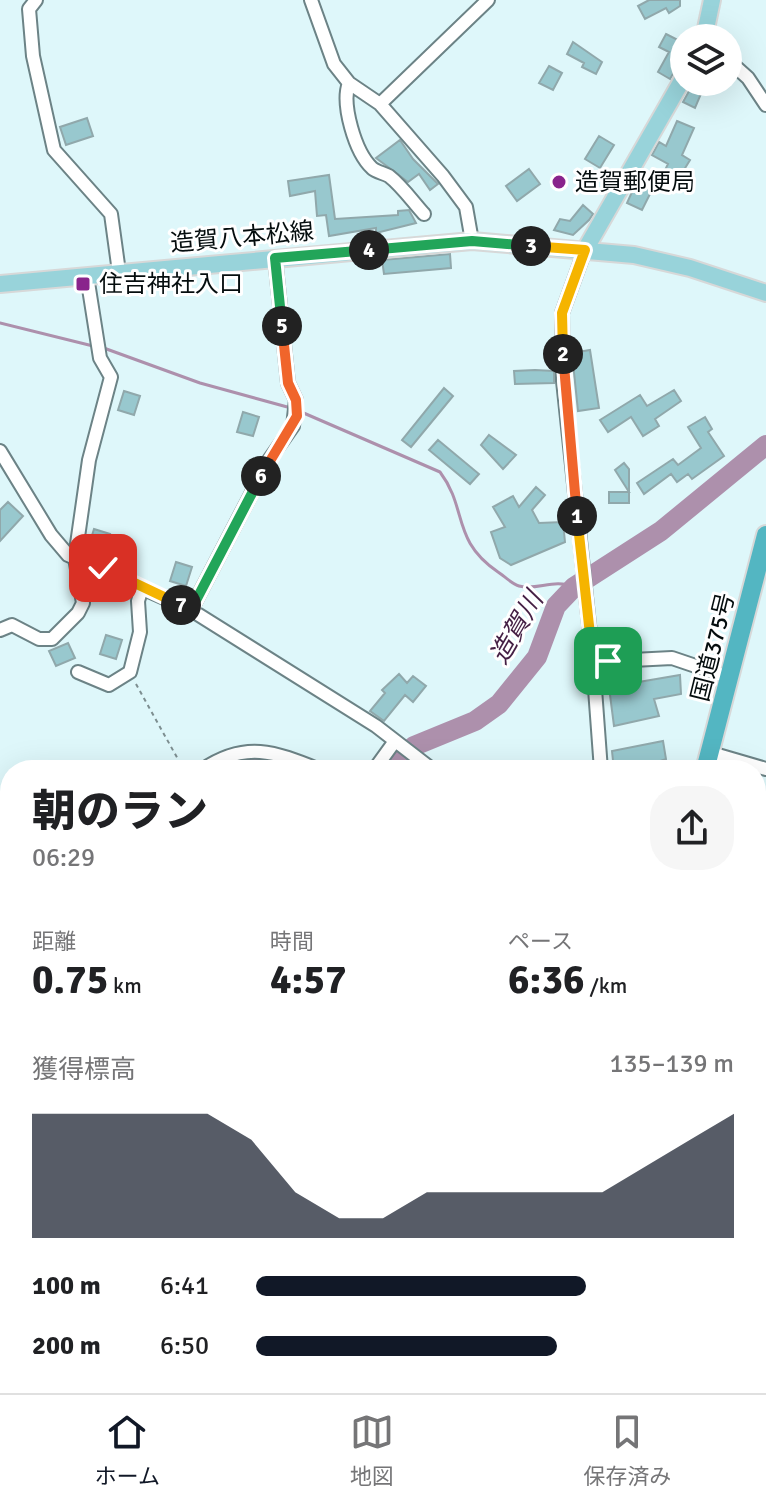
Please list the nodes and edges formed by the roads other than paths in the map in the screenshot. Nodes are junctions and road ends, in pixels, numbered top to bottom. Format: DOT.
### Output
graph roads {
  1 [pos="36,0"];
  2 [pos="311,0"];
  3 [pos="488,0"];
  4 [pos="712,0"];
  5 [pos="707,24"];
  6 [pos="742,73"];
  7 [pos="349,83"];
  8 [pos="673,96"];
  9 [pos="380,104"];
  10 [pos="766,105"];
  11 [pos="424,214"];
  12 [pos="472,241"];
  13 [pos="585,250"];
  14 [pos="275,258"];
  15 [pos="119,272"];
  16 [pos="87,276"];
  17 [pos="0,284"];
  18 [pos="766,293"];
  19 [pos="0,451"];
  20 [pos="766,535"];
  21 [pos="75,558"];
  22 [pos="142,588"];
  23 [pos="191,610"];
  24 [pos="0,630"];
  25 [pos="593,662"];
  26 [pos="78,672"];
  27 [pos="731,678"];
  28 [pos="403,747"];
  29 [pos="221,760"];
  30 [pos="294,760"];
  31 [pos="387,760"];
  32 [pos="420,760"];
  33 [pos="600,760"];
  34 [pos="709,760"];
  1 -- 15 [label="street"];
  2 -- 7 [label="street"];
  3 -- 9 [label="street"];
  4 -- 5 [label="main road"];
  6 -- 10 [label="street"];
  7 -- 9 [label="street"];
  7 -- 11 [label="street"];
  8 -- 13 [label="main road"];
  9 -- 12 [label="street"];
  12 -- 13 [label="main road, 造賀八本松線"];
  12 -- 14 [label="main road, 造賀八本松線"];
  13 -- 18 [label="main road, 造賀八本松線"];
  13 -- 25 [label="street"];
  14 -- 15 [label="main road, 造賀八本松線"];
  14 -- 23 [label="street"];
  15 -- 16 [label="main road, 造賀八本松線"];
  16 -- 17 [label="main road, 造賀八本松線"];
  16 -- 21 [label="street"];
  19 -- 21 [label="street"];
  20 -- 27 [label="highway, 国道375号"];
  21 -- 22 [label="street"];
  21 -- 24 [label="street"];
  22 -- 23 [label="street"];
  22 -- 26 [label="street"];
  23 -- 28 [label="street"];
  25 -- 27 [label="street"];
  25 -- 33 [label="street"];
  27 -- 34 [label="highway, 国道375号"];
  28 -- 31 [label="street"];
  28 -- 32 [label="street"];
  29 -- 30 [label="street"];
}
